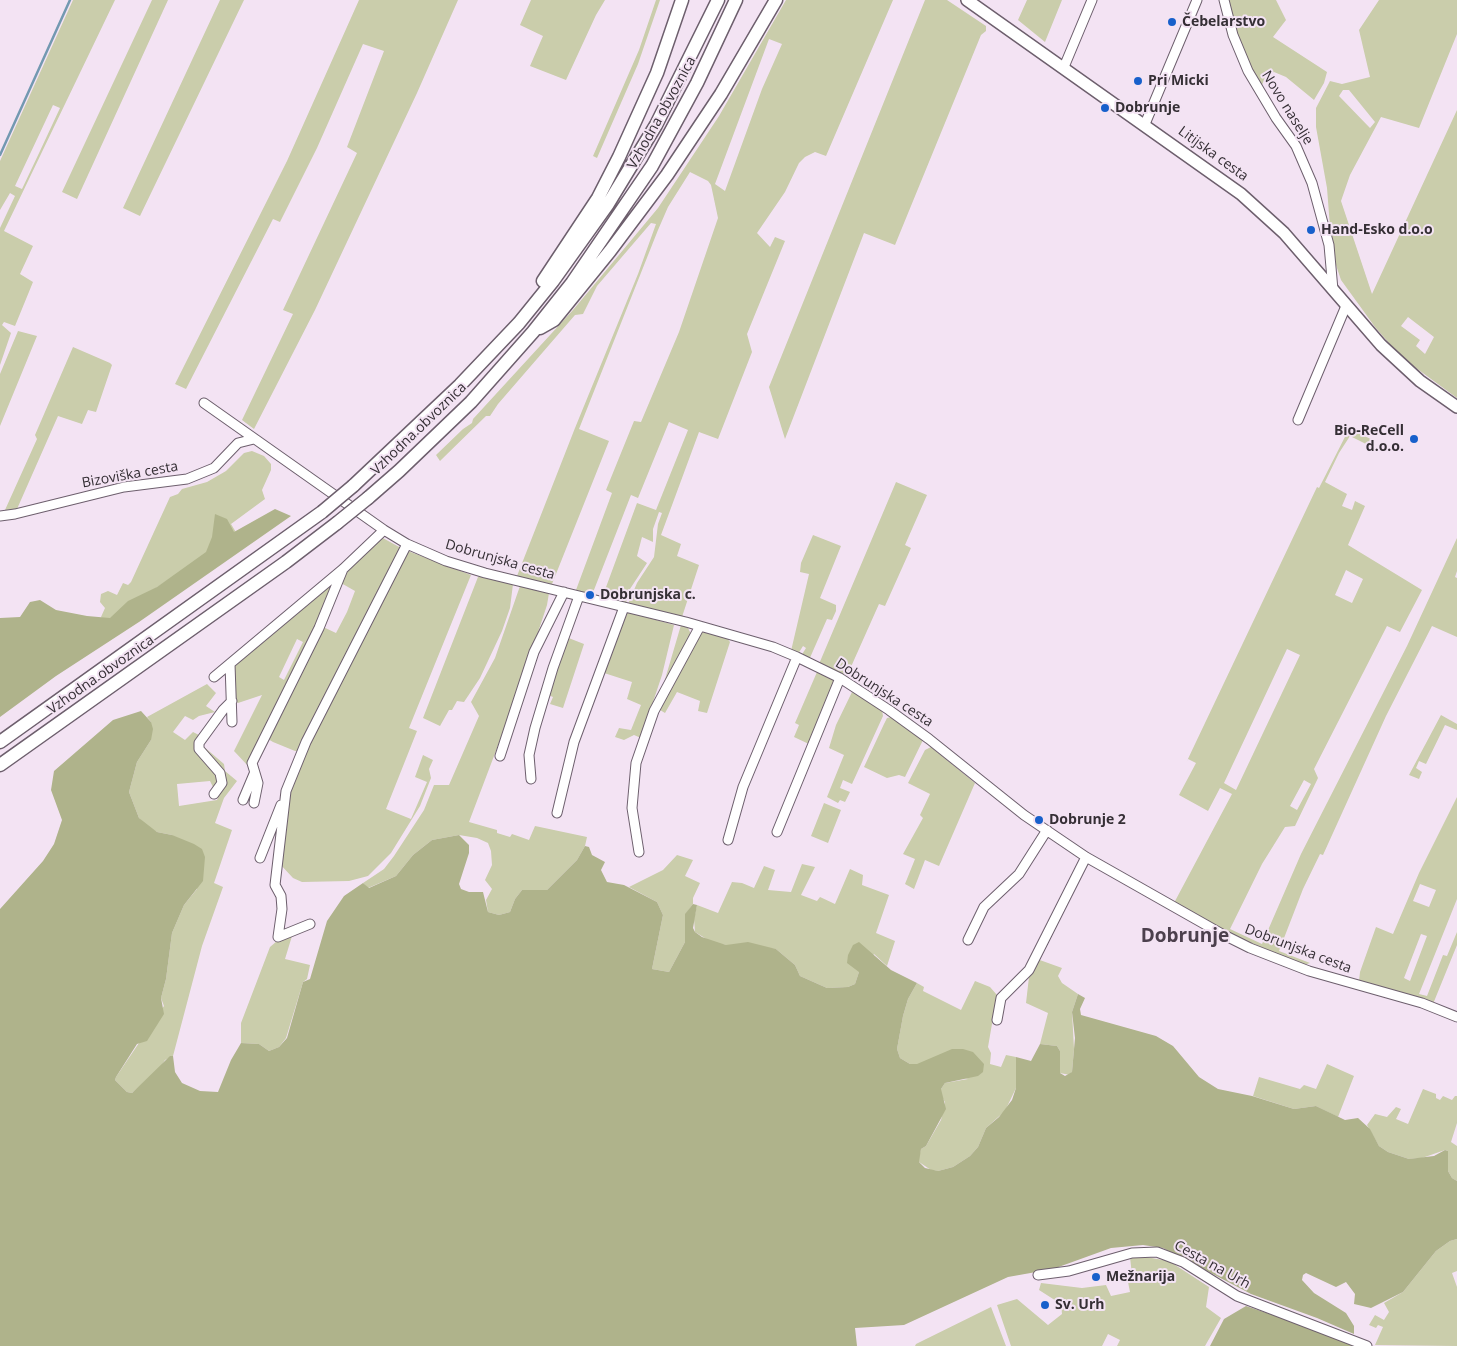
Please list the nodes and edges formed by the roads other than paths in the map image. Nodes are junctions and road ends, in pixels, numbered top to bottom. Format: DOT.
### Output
graph roads {
  1 [pos="682,0"];
  2 [pos="718,0"];
  3 [pos="736,0"];
  4 [pos="776,0"];
  5 [pos="967,0"];
  6 [pos="1092,0"];
  7 [pos="1197,0"];
  8 [pos="1224,0"];
  9 [pos="1064,67"];
  10 [pos="1145,124"];
  11 [pos="1333,290"];
  12 [pos="1346,306"];
  13 [pos="519,323"];
  14 [pos="534,332"];
  15 [pos="204,403"];
  16 [pos="1457,408"];
  17 [pos="1298,420"];
  18 [pos="254,439"];
  19 [pos="0,516"];
  20 [pos="384,530"];
  21 [pos="407,544"];
  22 [pos="344,569"];
  23 [pos="564,592"];
  24 [pos="579,596"];
  25 [pos="624,607"];
  26 [pos="700,626"];
  27 [pos="797,657"];
  28 [pos="230,664"];
  29 [pos="214,677"];
  30 [pos="840,678"];
  31 [pos="232,702"];
  32 [pos="232,722"];
  33 [pos="0,742"];
  34 [pos="500,756"];
  35 [pos="0,766"];
  36 [pos="254,774"];
  37 [pos="531,779"];
  38 [pos="286,790"];
  39 [pos="214,794"];
  40 [pos="244,800"];
  41 [pos="254,803"];
  42 [pos="557,814"];
  43 [pos="1047,830"];
  44 [pos="777,832"];
  45 [pos="728,840"];
  46 [pos="639,852"];
  47 [pos="1086,857"];
  48 [pos="260,858"];
  49 [pos="310,924"];
  50 [pos="968,940"];
  51 [pos="1457,1016"];
  52 [pos="997,1020"];
  53 [pos="1038,1275"];
  54 [pos="1367,1346"];
  1 -- 13 [label="highway"];
  2 -- 13 [label="highway, Vzhodna obvoznica"];
  3 -- 14 [label="highway, Vzhodna obvoznica"];
  4 -- 14 [label="highway"];
  5 -- 9 [label="main road, Litijska cesta"];
  6 -- 9 [label="street"];
  7 -- 10 [label="street"];
  8 -- 11 [label="street, Novo naselje"];
  9 -- 10 [label="main road, Litijska cesta"];
  10 -- 11 [label="main road, Litijska cesta"];
  11 -- 12 [label="main road, Litijska cesta"];
  12 -- 16 [label="main road, Litijska cesta"];
  12 -- 17 [label="street"];
  13 -- 33 [label="highway, Vzhodna obvoznica, bridge"];
  14 -- 35 [label="highway, Vzhodna obvoznica, bridge"];
  15 -- 18 [label="street, Dobrunjska cesta"];
  18 -- 19 [label="street, Bizoviška cesta"];
  18 -- 20 [label="street, Dobrunjska cesta"];
  20 -- 21 [label="street, Dobrunjska cesta"];
  20 -- 22 [label="street"];
  21 -- 23 [label="street, Dobrunjska cesta"];
  21 -- 38 [label="street"];
  22 -- 28 [label="street"];
  22 -- 36 [label="street"];
  23 -- 24 [label="street, Dobrunjska cesta"];
  23 -- 34 [label="street"];
  24 -- 25 [label="street, Dobrunjska cesta"];
  24 -- 37 [label="street"];
  25 -- 26 [label="street, Dobrunjska cesta"];
  25 -- 42 [label="street"];
  26 -- 27 [label="street, Dobrunjska cesta"];
  26 -- 46 [label="street"];
  27 -- 30 [label="street, Dobrunjska cesta"];
  27 -- 45 [label="street"];
  28 -- 29 [label="street"];
  28 -- 31 [label="street"];
  30 -- 43 [label="street, Dobrunjska cesta"];
  30 -- 44 [label="street"];
  31 -- 32 [label="street"];
  31 -- 39 [label="street"];
  36 -- 40 [label="street"];
  36 -- 41 [label="street"];
  38 -- 48 [label="street"];
  38 -- 49 [label="street"];
  43 -- 47 [label="street, Dobrunjska cesta"];
  43 -- 50 [label="street"];
  47 -- 51 [label="street, Dobrunjska cesta"];
  47 -- 52 [label="street"];
  53 -- 54 [label="street, Cesta na Urh"];
}
